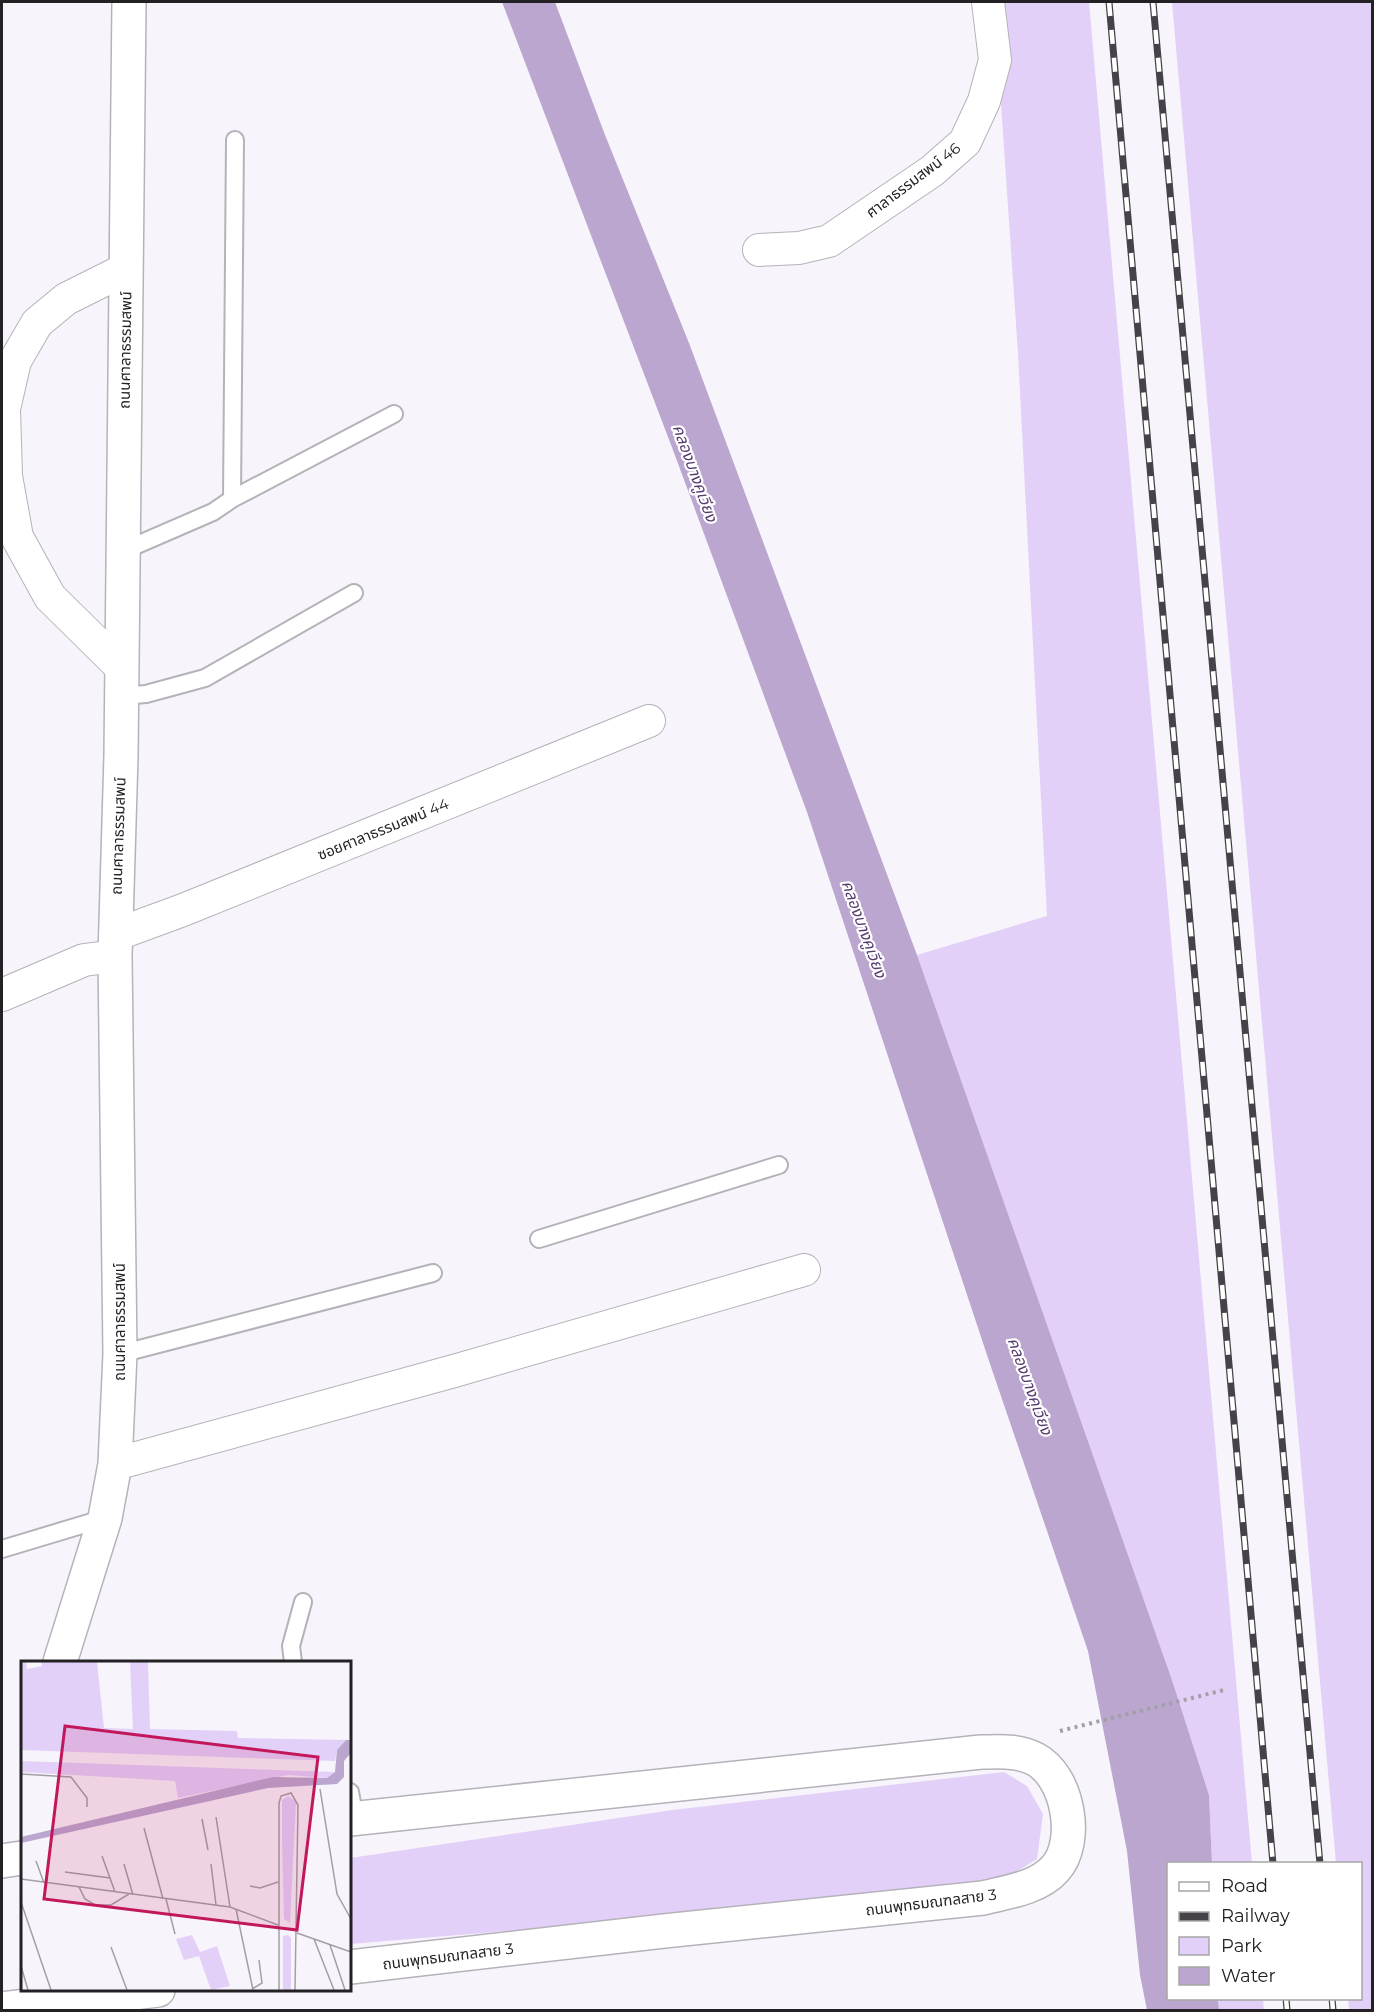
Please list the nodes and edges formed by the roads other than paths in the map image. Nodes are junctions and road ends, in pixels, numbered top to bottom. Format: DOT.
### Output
graph roads {
  1 [pos="129,2"];
  2 [pos="988,2"];
  3 [pos="235,140"];
  4 [pos="759,250"];
  5 [pos="126,268"];
  6 [pos="394,414"];
  7 [pos="3,459"];
  8 [pos="232,499"];
  9 [pos="123,551"];
  10 [pos="354,593"];
  11 [pos="121,682"];
  12 [pos="649,721"];
  13 [pos="115,945"];
  14 [pos="2,995"];
  15 [pos="779,1165"];
  16 [pos="539,1239"];
  17 [pos="804,1270"];
  18 [pos="433,1274"];
  19 [pos="120,1354"];
  20 [pos="116,1464"];
  21 [pos="105,1518"];
  22 [pos="2,1549"];
  23 [pos="303,1602"];
  24 [pos="60,1661"];
  25 [pos="293,1661"];
  26 [pos="351,1810"];
  27 [pos="21,1857"];
  28 [pos="2,1861"];
  29 [pos="351,1967"];
  30 [pos="142,1991"];
  31 [pos="2,2009"];
  1 -- 5 [label="main road, ถนนศาลาธรรมสพน์"];
  2 -- 4 [label="street, ศาลาธรรมสพน์ 46"];
  3 -- 8 [label="lane"];
  5 -- 7 [label="street"];
  5 -- 9 [label="main road, ถนนศาลาธรรมสพน์"];
  6 -- 8 [label="lane"];
  7 -- 11 [label="street"];
  8 -- 9 [label="lane"];
  9 -- 11 [label="main road, ถนนศาลาธรรมสพน์"];
  10 -- 11 [label="lane"];
  11 -- 13 [label="main road, ถนนศาลาธรรมสพน์"];
  12 -- 13 [label="street, ซอยศาลาธรรมสพน์ 44"];
  13 -- 14 [label="street, ซอยศาลาธรรมสพน์ 44"];
  13 -- 19 [label="main road, ถนนศาลาธรรมสพน์"];
  15 -- 16 [label="lane"];
  17 -- 20 [label="street"];
  18 -- 19 [label="lane"];
  19 -- 20 [label="main road, ถนนศาลาธรรมสพน์"];
  20 -- 21 [label="main road, ถนนศาลาธรรมสพน์"];
  21 -- 22 [label="lane"];
  21 -- 24 [label="main road, ถนนศาลาธรรมสพน์"];
  23 -- 25 [label="lane"];
  26 -- 29 [label="main road, ถนนพุทธมณฑลสาย 3"];
  27 -- 28 [label="main road"];
  30 -- 31 [label="main road"];
}
